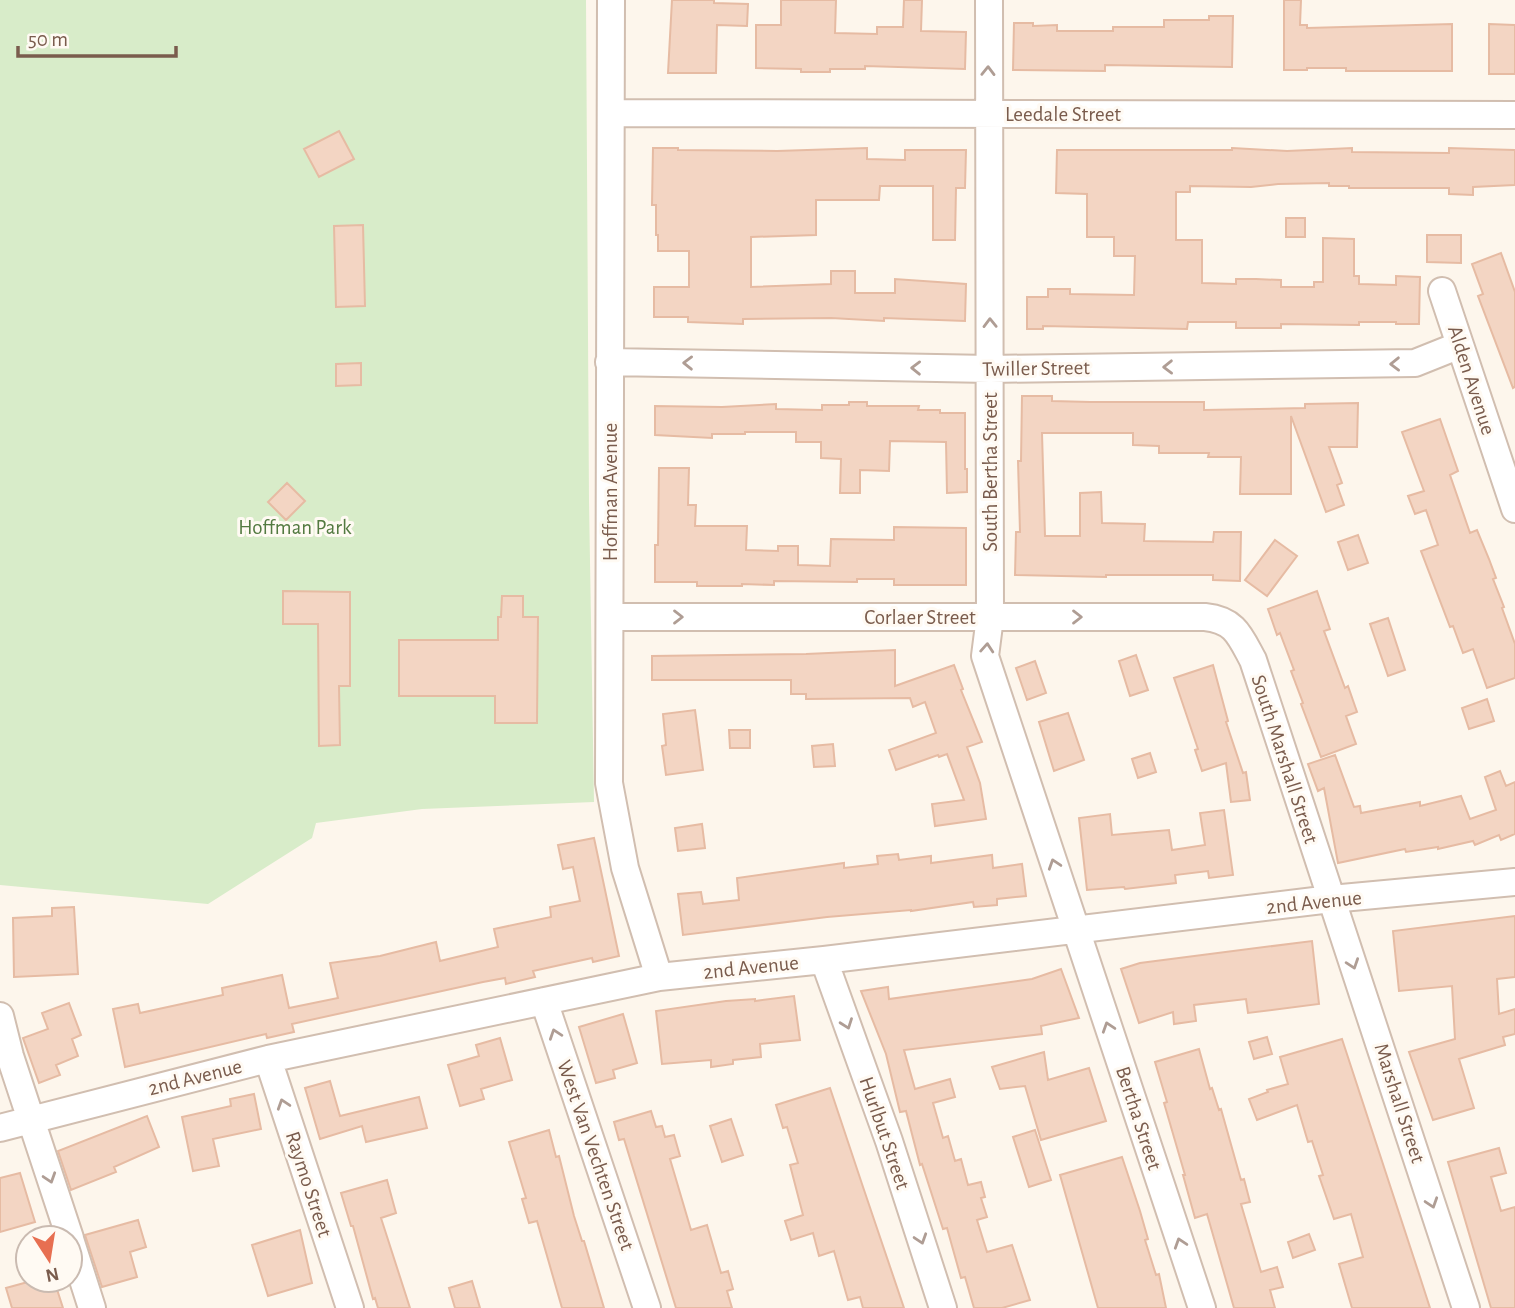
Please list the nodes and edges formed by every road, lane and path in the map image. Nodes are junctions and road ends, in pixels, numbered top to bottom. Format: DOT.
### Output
graph roads {
  1 [pos="611,0"];
  2 [pos="989,0"];
  3 [pos="611,113"];
  4 [pos="988,114"];
  5 [pos="1515,115"];
  6 [pos="1442,291"];
  7 [pos="1460,345"];
  8 [pos="609,362"];
  9 [pos="990,369"];
  10 [pos="1515,509"];
  11 [pos="610,617"];
  12 [pos="990,617"];
  13 [pos="1229,625"];
  14 [pos="1515,882"];
  15 [pos="1331,900"];
  16 [pos="1076,929"];
  17 [pos="824,960"];
  18 [pos="659,977"];
  19 [pos="544,1001"];
  20 [pos="0,1016"];
  21 [pos="268,1059"];
  22 [pos="31,1118"];
  23 [pos="0,1128"];
  24 [pos="65,1224"];
  25 [pos="84,1283"];
  26 [pos="92,1308"];
  27 [pos="350,1308"];
  28 [pos="647,1308"];
  29 [pos="943,1308"];
  30 [pos="1202,1308"];
  31 [pos="1466,1308"];
  1 -- 3 [label="street, Hoffman Avenue"];
  4 -- 2 [label="street, South Bertha Street, one-way"];
  3 -- 4 [label="street, Leedale Street"];
  3 -- 8 [label="street, Hoffman Avenue"];
  4 -- 5 [label="street, Leedale Street"];
  9 -- 4 [label="street, South Bertha Street, one-way"];
  6 -- 7 [label="street, Alden Avenue"];
  7 -- 9 [label="street, Twiller Street, one-way"];
  7 -- 10 [label="street, Alden Avenue"];
  9 -- 8 [label="street, Twiller Street, one-way"];
  8 -- 11 [label="street, Hoffman Avenue"];
  9 -- 12 [label="street, South Bertha Street"];
  11 -- 12 [label="street, Corlaer Street, one-way"];
  11 -- 18 [label="street, Hoffman Avenue"];
  12 -- 13 [label="street, Corlaer Street, one-way"];
  16 -- 12 [label="street, South Bertha Street, one-way"];
  13 -- 15 [label="street, South Marshall Street"];
  14 -- 15 [label="street, 2nd Avenue"];
  15 -- 16 [label="street, 2nd Avenue"];
  15 -- 31 [label="street, Marshall Street, one-way"];
  16 -- 17 [label="street, 2nd Avenue"];
  30 -- 16 [label="street, Bertha Street, one-way"];
  17 -- 18 [label="street, 2nd Avenue"];
  17 -- 29 [label="street, Hurlbut Street, one-way"];
  18 -- 19 [label="street, 2nd Avenue"];
  19 -- 21 [label="street, 2nd Avenue"];
  28 -- 19 [label="street, West Van Vechten Street, one-way"];
  20 -- 22 [label="street"];
  21 -- 22 [label="street, 2nd Avenue"];
  27 -- 21 [label="street, Raymo Street, one-way"];
  22 -- 23 [label="street, 2nd Avenue"];
  22 -- 24 [label="street, one-way"];
  25 -- 26 [label="street"];
}
